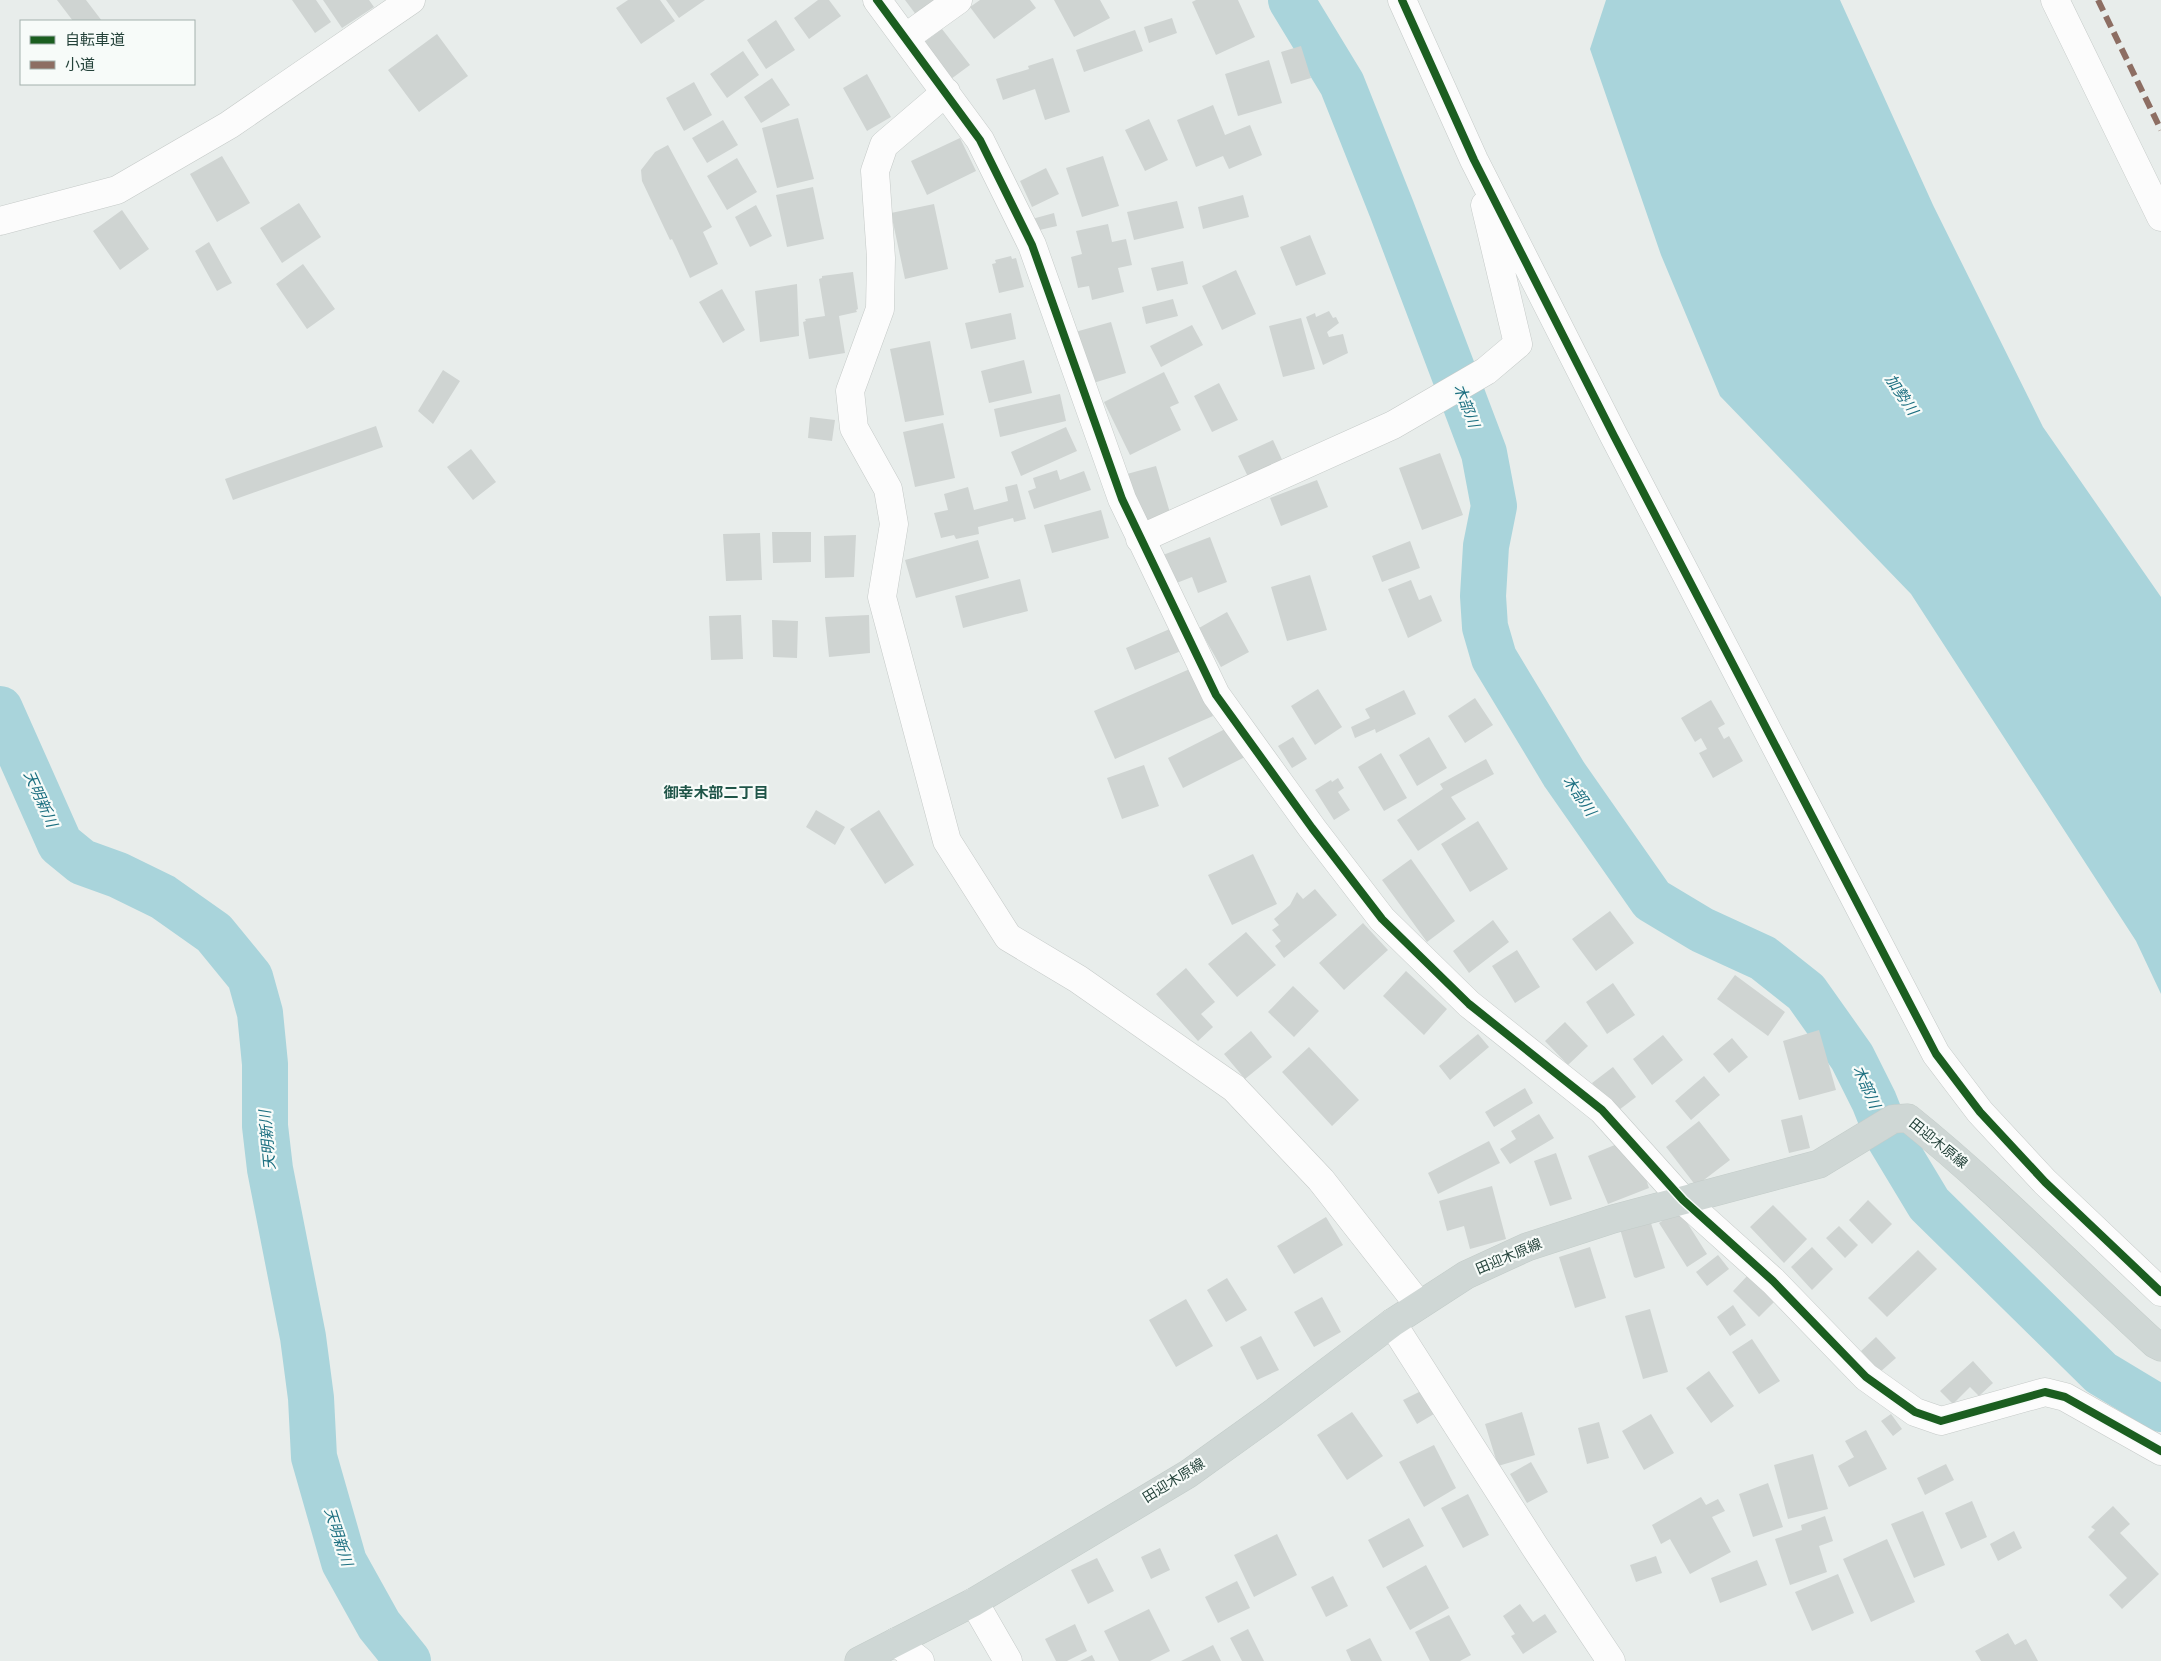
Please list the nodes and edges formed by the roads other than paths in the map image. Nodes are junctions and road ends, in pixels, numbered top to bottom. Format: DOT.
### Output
graph roads {
  1 [pos="410,0"];
  2 [pos="877,0"];
  3 [pos="958,0"];
  4 [pos="1402,0"];
  5 [pos="2054,0"];
  6 [pos="905,38"];
  7 [pos="946,92"];
  8 [pos="1474,160"];
  9 [pos="2161,218"];
  10 [pos="0,221"];
  11 [pos="1140,539"];
  12 [pos="1683,1200"];
  13 [pos="2161,1292"];
  14 [pos="1419,1305"];
  15 [pos="1392,1323"];
  16 [pos="2161,1347"];
  17 [pos="2161,1451"];
  18 [pos="974,1602"];
  19 [pos="896,1642"];
  20 [pos="859,1661"];
  21 [pos="920,1661"];
  22 [pos="1008,1661"];
  23 [pos="1611,1661"];
  1 -- 10 [label="street"];
  2 -- 6 [label="street"];
  3 -- 6 [label="street"];
  4 -- 8 [label="street"];
  5 -- 9 [label="street"];
  6 -- 7 [label="street"];
  7 -- 11 [label="street"];
  7 -- 14 [label="street"];
  8 -- 11 [label="street"];
  8 -- 13 [label="street"];
  11 -- 12 [label="street"];
  12 -- 14 [label="main road, 田迎木原線"];
  12 -- 16 [label="main road, 田迎木原線"];
  12 -- 17 [label="street"];
  14 -- 15 [label="main road, 田迎木原線"];
  15 -- 18 [label="main road, 田迎木原線"];
  15 -- 23 [label="street"];
  18 -- 19 [label="main road, 田迎木原線"];
  18 -- 22 [label="street"];
  19 -- 20 [label="main road, 田迎木原線"];
  19 -- 21 [label="street"];
}
